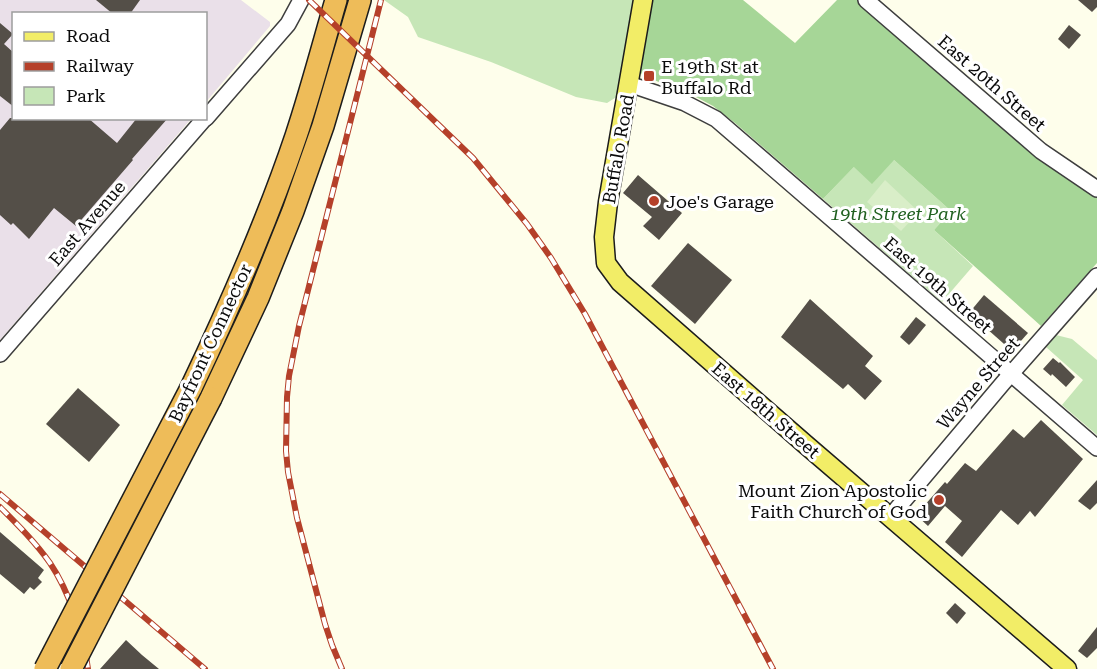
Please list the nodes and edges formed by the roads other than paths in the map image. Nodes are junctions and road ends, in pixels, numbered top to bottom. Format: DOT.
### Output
graph roads {
  1 [pos="301,0"];
  2 [pos="336,0"];
  3 [pos="360,0"];
  4 [pos="643,0"];
  5 [pos="866,0"];
  6 [pos="629,84"];
  7 [pos="207,116"];
  8 [pos="203,120"];
  9 [pos="1097,189"];
  10 [pos="606,263"];
  11 [pos="1097,276"];
  12 [pos="0,354"];
  13 [pos="1011,374"];
  14 [pos="1097,448"];
  15 [pos="890,517"];
  16 [pos="45,669"];
  17 [pos="71,669"];
  18 [pos="1067,669"];
  1 -- 7 [label="street, East Avenue"];
  2 -- 16 [label="highway, Bayfront Connector, bridge"];
  3 -- 17 [label="highway, Bayfront Connector, bridge"];
  4 -- 6 [label="main road, Buffalo Road"];
  5 -- 9 [label="street, East 20th Street"];
  6 -- 10 [label="main road, Buffalo Road"];
  6 -- 13 [label="street, East 19th Street"];
  8 -- 12 [label="street, East Avenue"];
  10 -- 15 [label="main road, East 18th Street"];
  11 -- 13 [label="street, Wayne Street"];
  13 -- 14 [label="street, East 19th Street"];
  13 -- 15 [label="street, Wayne Street"];
  15 -- 18 [label="main road, East 18th Street"];
}
